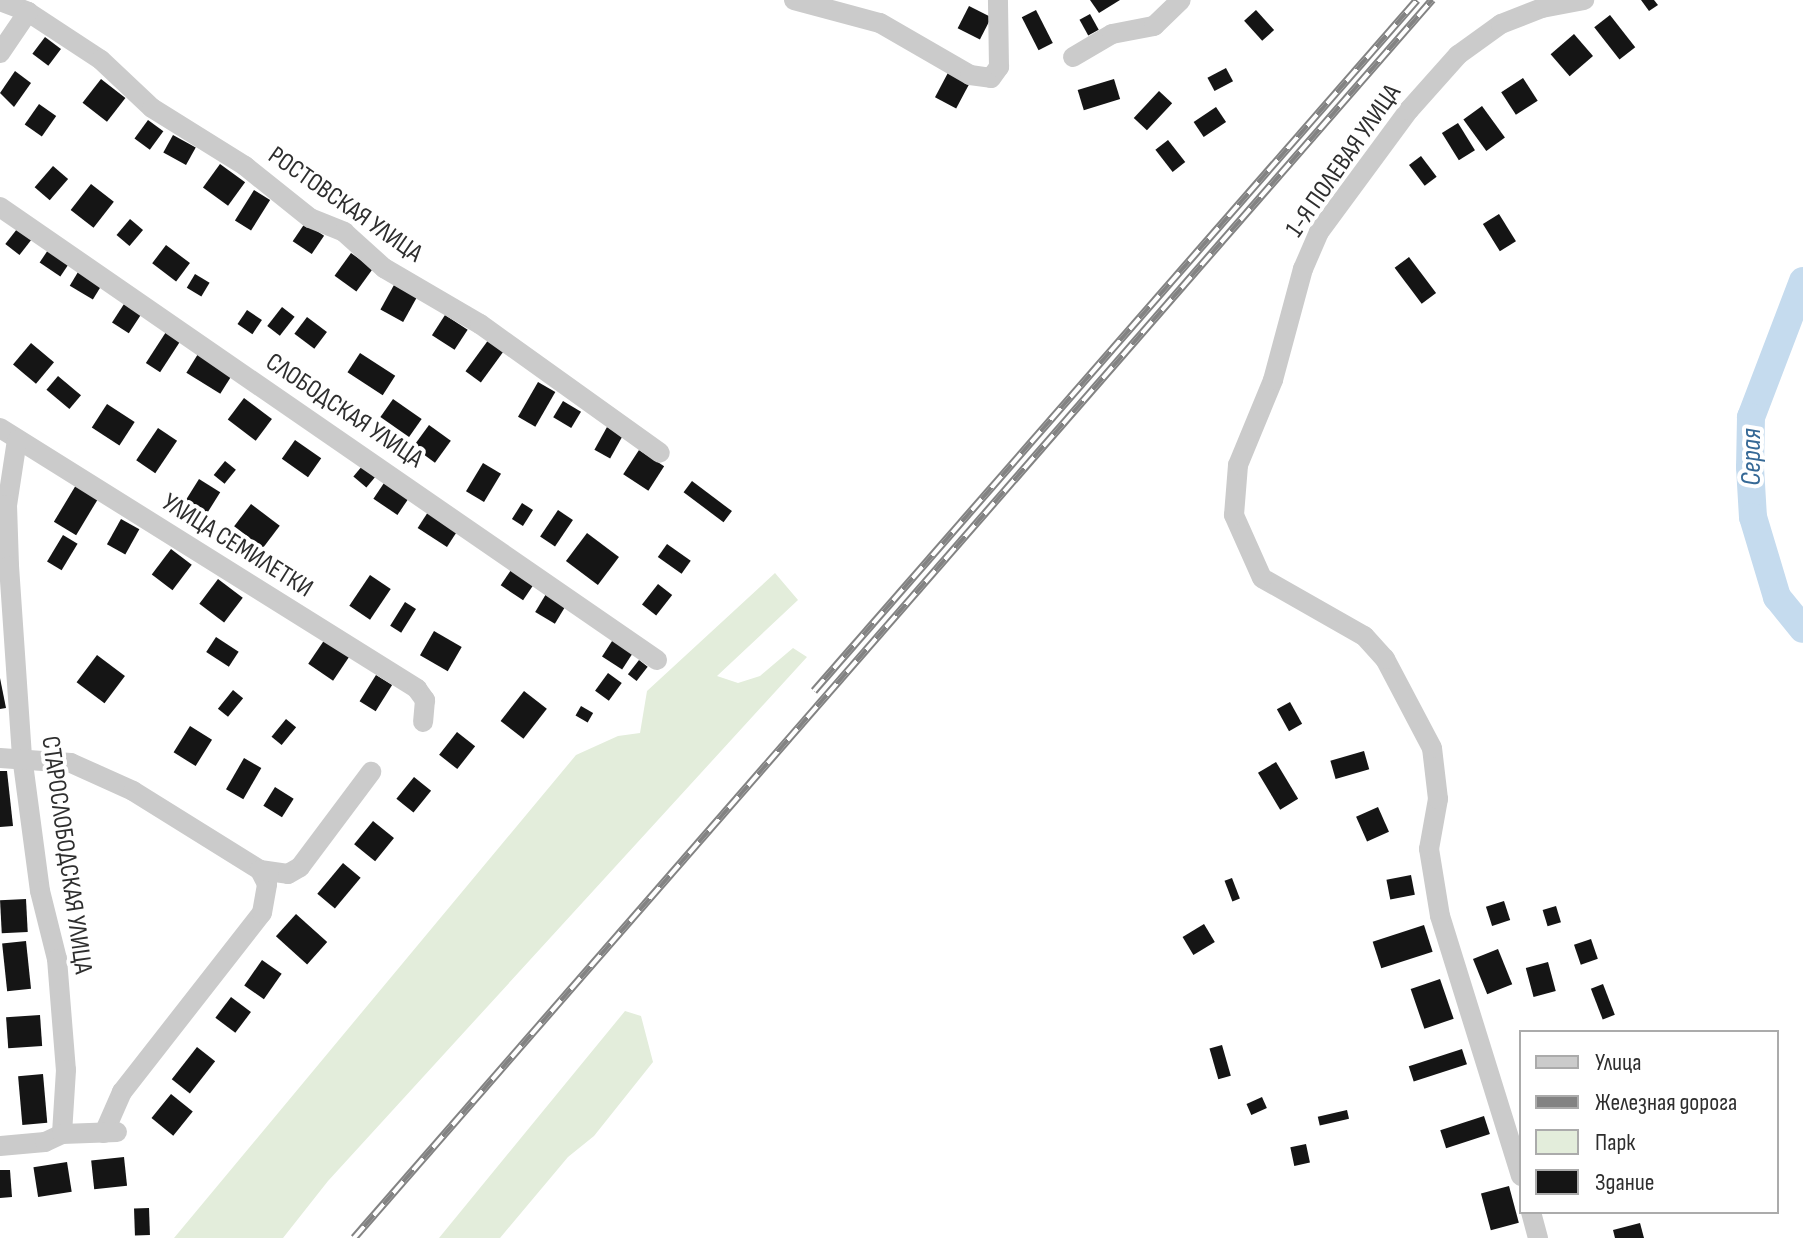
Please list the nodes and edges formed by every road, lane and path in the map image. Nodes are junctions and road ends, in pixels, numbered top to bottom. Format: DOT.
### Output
graph roads {
  1 [pos="794,0"];
  2 [pos="998,0"];
  3 [pos="1181,0"];
  4 [pos="1584,0"];
  5 [pos="0,1"];
  6 [pos="28,12"];
  7 [pos="0,53"];
  8 [pos="1073,57"];
  9 [pos="0,207"];
  10 [pos="0,428"];
  11 [pos="17,440"];
  12 [pos="660,453"];
  13 [pos="657,660"];
  14 [pos="423,722"];
  15 [pos="22,756"];
  16 [pos="0,758"];
  17 [pos="371,772"];
  18 [pos="260,870"];
  19 [pos="62,1134"];
  20 [pos="0,1146"];
  21 [pos="1519,1170"];
  22 [pos="1532,1214"];
  23 [pos="1538,1238"];
  1 -- 2 [label="street"];
  3 -- 8 [label="street"];
  4 -- 21 [label="street, 1-Я ПОЛЕВАЯ УЛИЦА"];
  5 -- 6 [label="street, РОСТОВСКАЯ УЛИЦА"];
  6 -- 7 [label="street"];
  6 -- 12 [label="street, РОСТОВСКАЯ УЛИЦА"];
  9 -- 13 [label="street, СЛОБОДСКАЯ УЛИЦА"];
  10 -- 11 [label="street, УЛИЦА СЕМИЛЕТКИ"];
  11 -- 14 [label="street, УЛИЦА СЕМИЛЕТКИ"];
  11 -- 15 [label="street, СТАРОСЛОБОДСКАЯ УЛИЦА"];
  15 -- 16 [label="street"];
  15 -- 18 [label="street"];
  15 -- 19 [label="street, СТАРОСЛОБОДСКАЯ УЛИЦА"];
  17 -- 18 [label="street"];
  18 -- 19 [label="street"];
  19 -- 20 [label="street"];
  22 -- 23 [label="street"];
}
